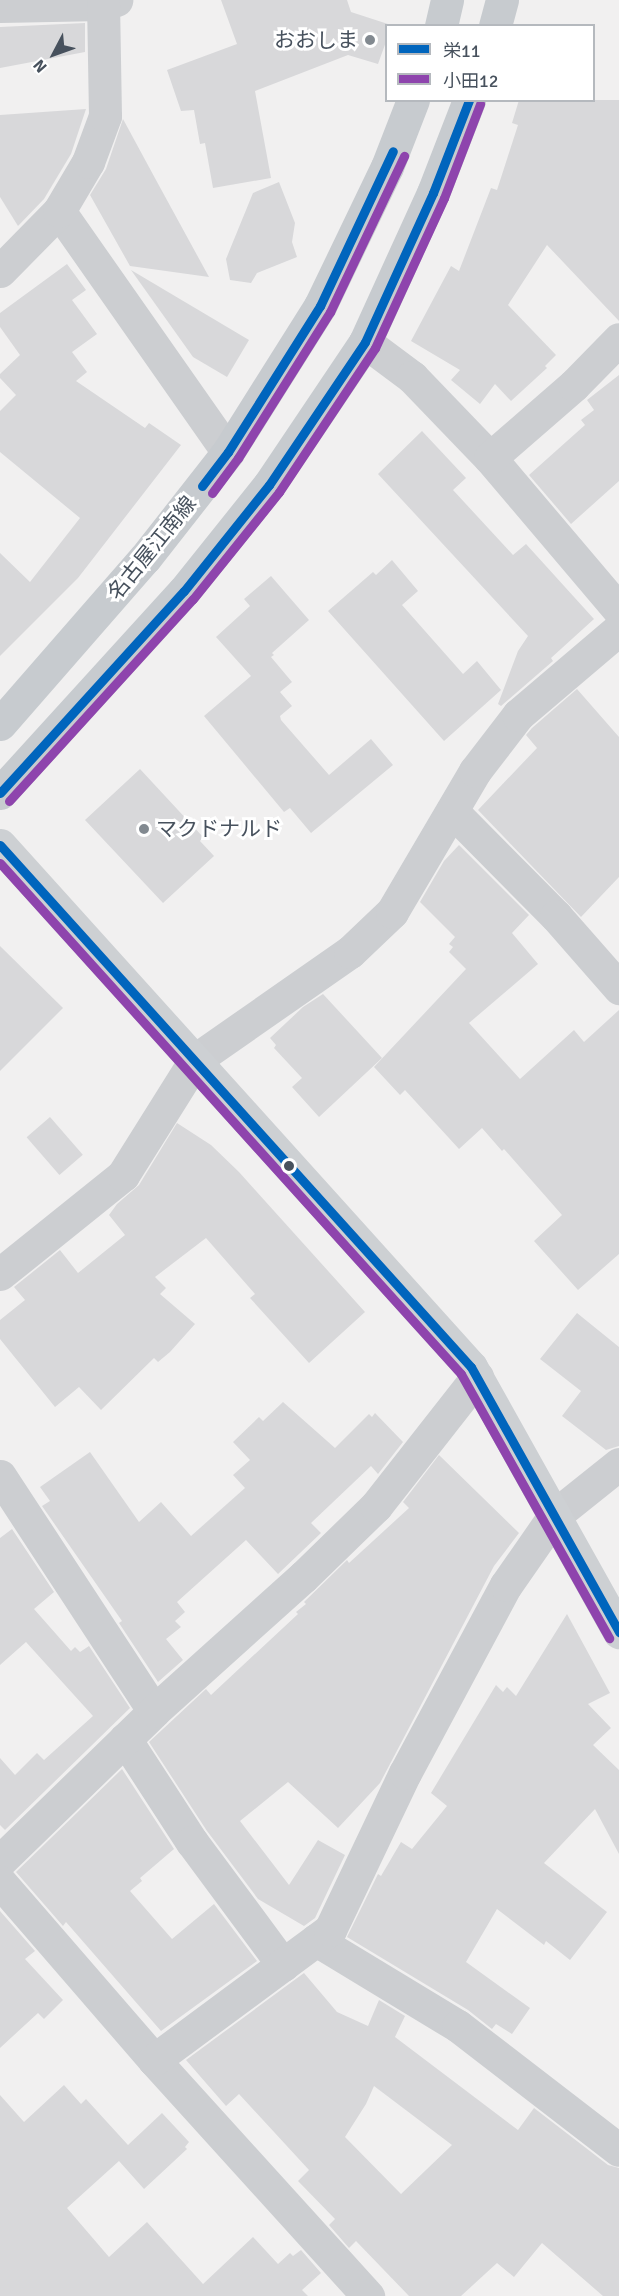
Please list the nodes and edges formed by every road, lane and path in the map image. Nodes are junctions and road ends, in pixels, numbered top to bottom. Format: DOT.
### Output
graph roads {
  1 [pos="447,0"];
  2 [pos="502,0"];
  3 [pos="109,2"];
  4 [pos="0,6"];
  5 [pos="441,24"];
  6 [pos="496,24"];
  7 [pos="411,102"];
  8 [pos="468,102"];
  9 [pos="59,211"];
  10 [pos="0,271"];
  11 [pos="619,339"];
  12 [pos="365,342"];
  13 [pos="228,452"];
  14 [pos="490,458"];
  15 [pos="619,610"];
  16 [pos="619,629"];
  17 [pos="0,724"];
  18 [pos="0,793"];
  19 [pos="452,811"];
  20 [pos="0,845"];
  21 [pos="619,988"];
  22 [pos="195,1060"];
  23 [pos="0,1274"];
  24 [pos="477,1377"];
  25 [pos="619,1464"];
  26 [pos="0,1476"];
  27 [pos="554,1516"];
  28 [pos="619,1632"];
  29 [pos="154,1711"];
  30 [pos="125,1739"];
  31 [pos="0,1861"];
  32 [pos="0,1882"];
  33 [pos="316,1940"];
  34 [pos="283,1965"];
  35 [pos="154,2060"];
  36 [pos="619,2150"];
  37 [pos="368,2296"];
  1 -- 5 [label="main road"];
  2 -- 6 [label="main road"];
  3 -- 4 [label="street"];
  3 -- 9 [label="street"];
  7 -- 13 [label="main road, 名古屋江南線"];
  8 -- 12 [label="main road"];
  9 -- 10 [label="street"];
  9 -- 13 [label="street"];
  11 -- 14 [label="street"];
  12 -- 14 [label="street"];
  12 -- 18 [label="main road"];
  13 -- 17 [label="main road, 名古屋江南線"];
  14 -- 15 [label="street"];
  16 -- 19 [label="street"];
  19 -- 21 [label="street"];
  19 -- 22 [label="street"];
  20 -- 22 [label="main road"];
  22 -- 23 [label="street"];
  22 -- 24 [label="main road"];
  24 -- 27 [label="main road"];
  24 -- 29 [label="street"];
  25 -- 27 [label="street"];
  26 -- 29 [label="street"];
  27 -- 28 [label="main road"];
  27 -- 33 [label="street"];
  29 -- 30 [label="street"];
  30 -- 31 [label="street"];
  30 -- 34 [label="street"];
  32 -- 35 [label="street"];
  33 -- 34 [label="street"];
  33 -- 36 [label="street"];
  34 -- 35 [label="street"];
  35 -- 37 [label="street"];
}
